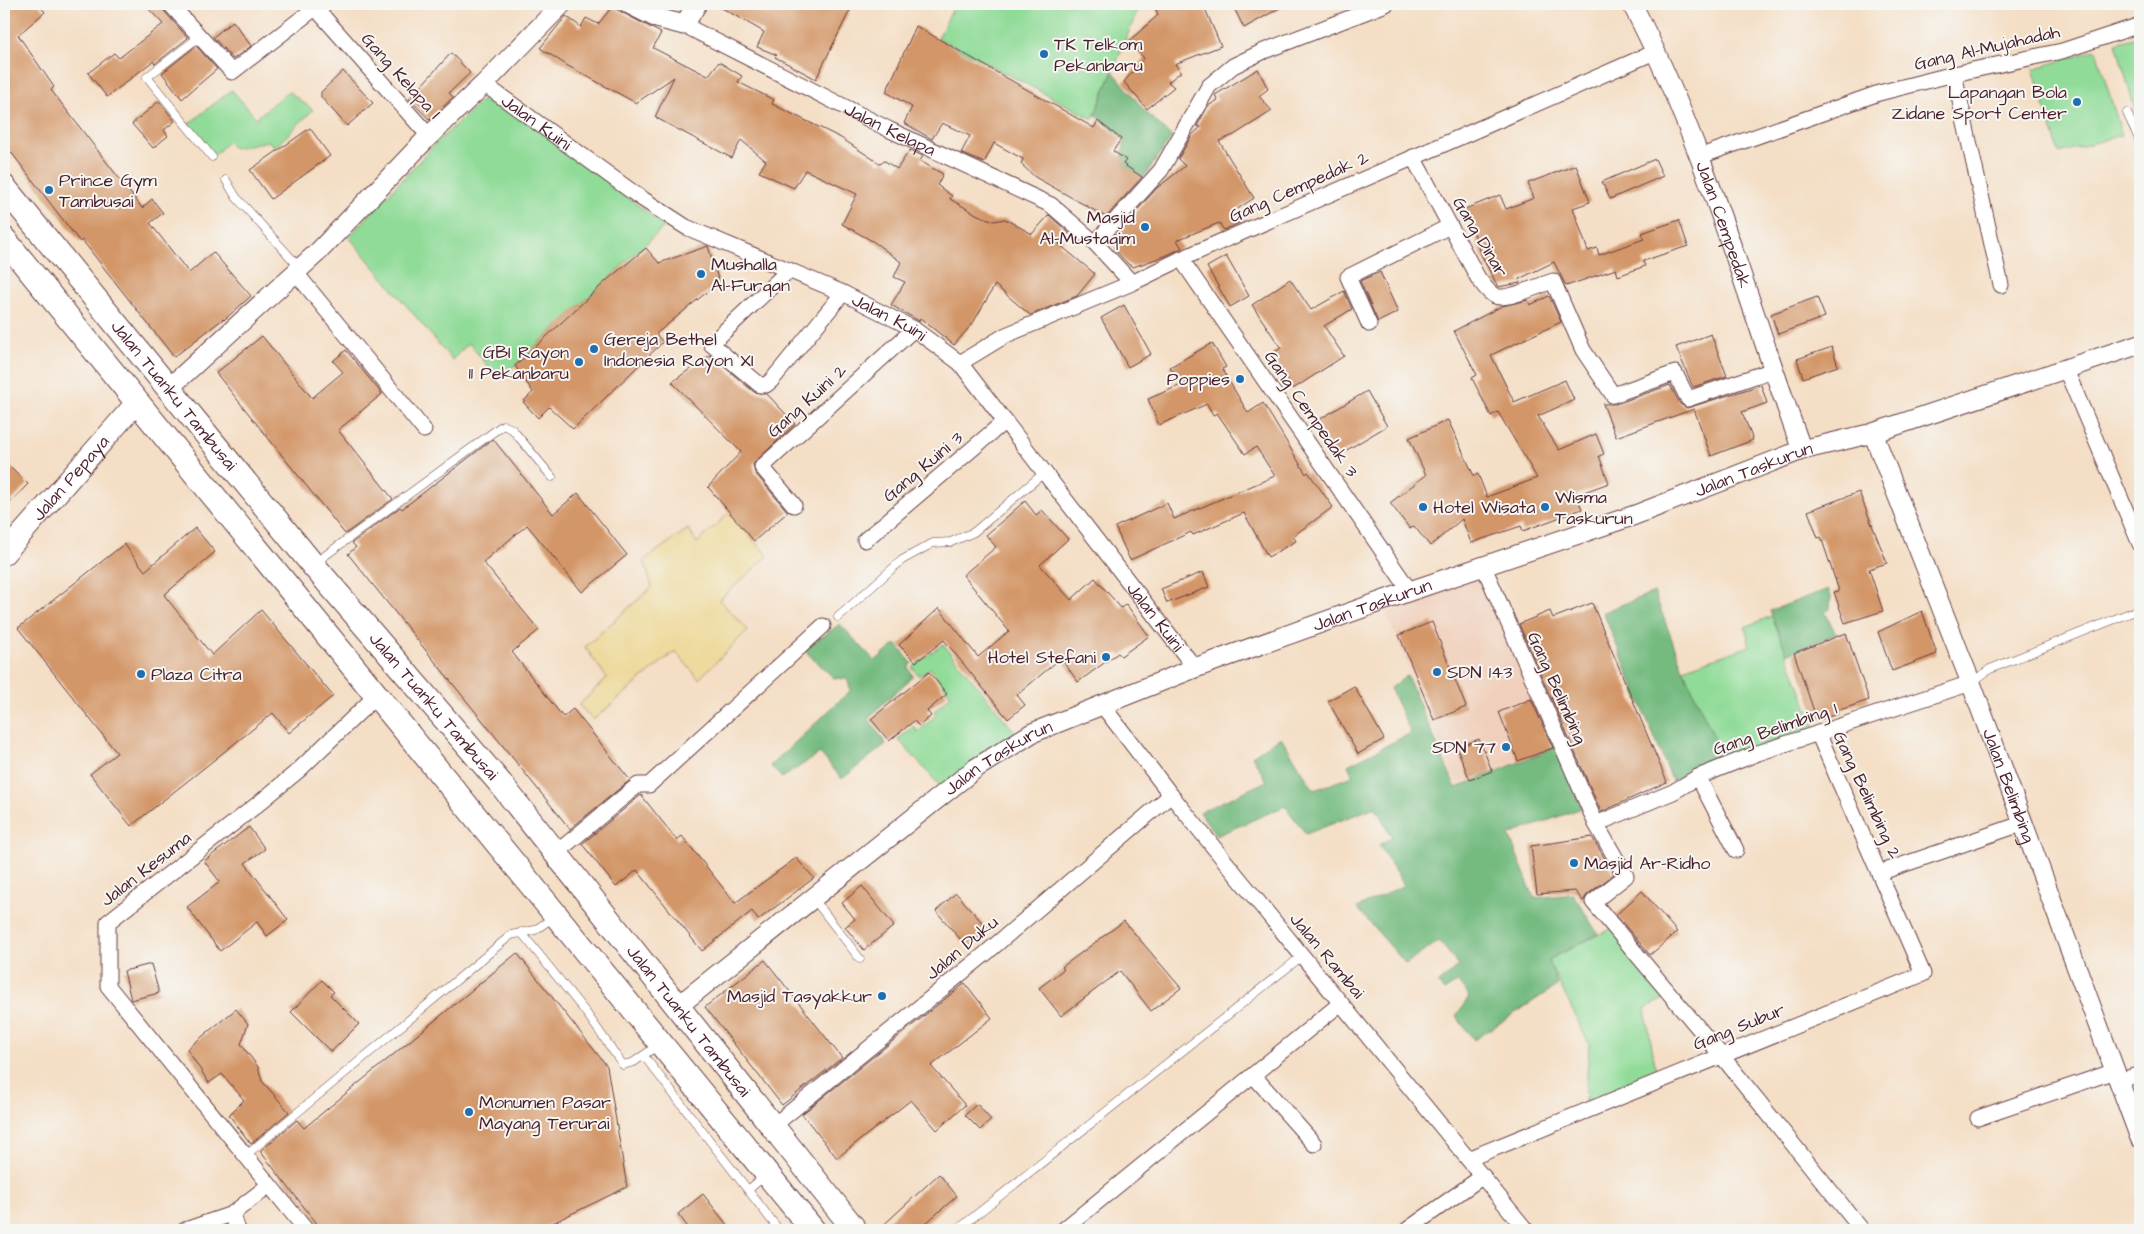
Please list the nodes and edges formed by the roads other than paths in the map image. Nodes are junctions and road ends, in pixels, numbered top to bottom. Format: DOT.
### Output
graph roads {
  1 [pos="170,4"];
  2 [pos="562,4"];
  3 [pos="629,4"];
  4 [pos="697,4"];
  5 [pos="1386,4"];
  6 [pos="1632,4"];
  7 [pos="314,6"];
  8 [pos="684,25"];
  9 [pos="2140,25"];
  10 [pos="199,37"];
  11 [pos="1657,51"];
  12 [pos="1954,74"];
  13 [pos="484,84"];
  14 [pos="2127,113"];
  15 [pos="430,136"];
  16 [pos="2140,141"];
  17 [pos="1701,156"];
  18 [pos="212,157"];
  19 [pos="1412,157"];
  20 [pos="226,180"];
  21 [pos="4,187"];
  22 [pos="1450,226"];
  23 [pos="4,239"];
  24 [pos="1095,243"];
  25 [pos="1180,259"];
  26 [pos="789,270"];
  27 [pos="299,271"];
  28 [pos="1132,283"];
  29 [pos="2001,285"];
  30 [pos="843,293"];
  31 [pos="1369,324"];
  32 [pos="914,329"];
  33 [pos="2140,344"];
  34 [pos="960,363"];
  35 [pos="1773,370"];
  36 [pos="2066,370"];
  37 [pos="169,388"];
  38 [pos="137,402"];
  39 [pos="1005,421"];
  40 [pos="424,430"];
  41 [pos="1873,433"];
  42 [pos="1802,450"];
  43 [pos="1045,472"];
  44 [pos="552,477"];
  45 [pos="794,505"];
  46 [pos="2135,518"];
  47 [pos="865,540"];
  48 [pos="2140,544"];
  49 [pos="4,554"];
  50 [pos="313,564"];
  51 [pos="1484,567"];
  52 [pos="1410,591"];
  53 [pos="2140,610"];
  54 [pos="838,617"];
  55 [pos="823,626"];
  56 [pos="1194,668"];
  57 [pos="1971,683"];
  58 [pos="377,695"];
  59 [pos="1102,704"];
  60 [pos="1818,733"];
  61 [pos="1698,777"];
  62 [pos="1171,795"];
  63 [pos="2024,823"];
  64 [pos="1596,824"];
  65 [pos="1736,850"];
  66 [pos="556,853"];
  67 [pos="1879,873"];
  68 [pos="813,898"];
  69 [pos="556,915"];
  70 [pos="521,932"];
  71 [pos="1302,956"];
  72 [pos="860,958"];
  73 [pos="1341,1002"];
  74 [pos="678,1006"];
  75 [pos="652,1049"];
  76 [pos="1721,1055"];
  77 [pos="2140,1074"];
  78 [pos="1253,1075"];
  79 [pos="2117,1076"];
  80 [pos="1978,1118"];
  81 [pos="773,1126"];
  82 [pos="2140,1138"];
  83 [pos="1314,1144"];
  84 [pos="245,1156"];
  85 [pos="1468,1159"];
  86 [pos="767,1174"];
  87 [pos="1482,1176"];
  88 [pos="269,1185"];
  89 [pos="748,1190"];
  90 [pos="232,1214"];
  91 [pos="185,1230"];
  92 [pos="238,1230"];
  93 [pos="306,1230"];
  94 [pos="779,1230"];
  95 [pos="813,1230"];
  96 [pos="855,1230"];
  97 [pos="957,1230"];
  98 [pos="1063,1230"];
  99 [pos="1407,1230"];
  100 [pos="1526,1230"];
  101 [pos="1862,1230"];
  1 -- 10 [label="street, Gang Kelapa I"];
  2 -- 13 [label="street, Jalan Kuini"];
  3 -- 8 [label="street, Jalan Kelapa"];
  4 -- 8 [label="street"];
  5 -- 24 [label="street"];
  6 -- 11 [label="street, Jalan Cempedak"];
  7 -- 10 [label="street, Gang Kelapa I"];
  7 -- 15 [label="street, Gang Kelapa I"];
  8 -- 24 [label="street, Jalan Kelapa"];
  9 -- 12 [label="street, Gang Al-Mujahadah"];
  10 -- 18 [label="lane"];
  11 -- 17 [label="street, Jalan Cempedak"];
  11 -- 19 [label="street, Gang Cempedak 2"];
  12 -- 17 [label="street, Gang Al-Mujahadah"];
  12 -- 29 [label="street"];
  13 -- 15 [label="street, Jalan Kuini"];
  13 -- 26 [label="street, Jalan Kuini"];
  14 -- 16 [label="lane"];
  15 -- 27 [label="street, Jalan Kuini"];
  17 -- 35 [label="street, Jalan Cempedak"];
  19 -- 22 [label="street, Gang Dinar"];
  19 -- 25 [label="street, Gang Cempedak 2"];
  20 -- 27 [label="lane"];
  21 -- 37 [label="main road, Jalan Tuanku Tambusai"];
  22 -- 31 [label="street"];
  22 -- 35 [label="street, Gang Dinar"];
  23 -- 38 [label="main road, Jalan Tuanku Tambusai"];
  24 -- 28 [label="street, Jalan Kelapa"];
  25 -- 28 [label="street, Gang Cempedak 2"];
  25 -- 52 [label="street, Gang Cempedak 3"];
  26 -- 30 [label="street, Jalan Kuini"];
  26 -- 30 [label="street"];
  27 -- 37 [label="street, Jalan Kuini"];
  27 -- 40 [label="street"];
  28 -- 34 [label="street, Gang Cempedak 2"];
  30 -- 32 [label="street, Jalan Kuini"];
  32 -- 34 [label="street, Jalan Kuini"];
  32 -- 45 [label="street, Gang Kuini 2"];
  33 -- 36 [label="street, Jalan Taskurun"];
  34 -- 39 [label="street, Jalan Kuini"];
  35 -- 42 [label="street, Jalan Cempedak"];
  36 -- 41 [label="street, Jalan Taskurun"];
  36 -- 46 [label="street"];
  37 -- 50 [label="main road, Jalan Tuanku Tambusai"];
  38 -- 49 [label="main road, Jalan Pepaya"];
  38 -- 58 [label="main road, Jalan Tuanku Tambusai"];
  39 -- 43 [label="street, Jalan Kuini"];
  39 -- 47 [label="street, Gang Kuini 3"];
  41 -- 42 [label="street, Jalan Taskurun"];
  41 -- 57 [label="street, Jalan Belimbing"];
  42 -- 51 [label="street, Jalan Taskurun"];
  43 -- 54 [label="lane"];
  43 -- 56 [label="street, Jalan Kuini"];
  44 -- 50 [label="lane"];
  46 -- 48 [label="street"];
  50 -- 66 [label="main road, Jalan Tuanku Tambusai"];
  51 -- 52 [label="street, Jalan Taskurun"];
  51 -- 64 [label="street, Gang Belimbing"];
  52 -- 56 [label="street, Jalan Taskurun"];
  53 -- 57 [label="lane"];
  55 -- 66 [label="street"];
  56 -- 59 [label="street, Jalan Taskurun"];
  57 -- 60 [label="street, Gang Belimbing 1"];
  57 -- 63 [label="street, Jalan Belimbing"];
  58 -- 69 [label="main road, Jalan Tuanku Tambusai"];
  58 -- 84 [label="street, Jalan Kesuma"];
  59 -- 62 [label="street, Jalan Rambai"];
  59 -- 68 [label="street, Jalan Taskurun"];
  60 -- 61 [label="street, Gang Belimbing 1"];
  60 -- 67 [label="street, Gang Belimbing 2"];
  61 -- 64 [label="street, Gang Belimbing 1"];
  61 -- 65 [label="street"];
  62 -- 71 [label="street, Jalan Rambai"];
  62 -- 81 [label="street, Jalan Duku"];
  63 -- 67 [label="street, Gang Belimbing 2"];
  63 -- 79 [label="street, Jalan Belimbing"];
  64 -- 76 [label="street, Gang Belimbing"];
  66 -- 74 [label="main road, Jalan Tuanku Tambusai"];
  67 -- 76 [label="street, Gang Subur"];
  68 -- 72 [label="lane"];
  68 -- 74 [label="street, Jalan Taskurun"];
  69 -- 70 [label="lane"];
  69 -- 75 [label="main road, Jalan Tuanku Tambusai"];
  70 -- 75 [label="lane"];
  70 -- 84 [label="lane"];
  71 -- 73 [label="street, Jalan Rambai"];
  71 -- 97 [label="lane"];
  73 -- 78 [label="street"];
  73 -- 85 [label="street, Jalan Rambai"];
  74 -- 81 [label="main road, Jalan Tuanku Tambusai"];
  75 -- 86 [label="main road, Jalan Tuanku Tambusai"];
  75 -- 89 [label="lane"];
  76 -- 85 [label="street, Gang Subur"];
  76 -- 101 [label="street"];
  77 -- 79 [label="street"];
  78 -- 83 [label="street"];
  78 -- 98 [label="street"];
  79 -- 80 [label="street"];
  79 -- 82 [label="street, Jalan Belimbing"];
  81 -- 96 [label="main road, Jalan Tuanku Tambusai"];
  84 -- 88 [label="street, Jalan Kesuma"];
  85 -- 87 [label="street, Jalan Rambai"];
  86 -- 89 [label="lane"];
  86 -- 95 [label="main road, Jalan Tuanku Tambusai"];
  87 -- 99 [label="street"];
  87 -- 100 [label="street, Jalan Rambai"];
  88 -- 90 [label="street"];
  88 -- 93 [label="street, Jalan Kesuma"];
  89 -- 94 [label="lane"];
  90 -- 91 [label="street"];
  90 -- 92 [label="street"];
}
